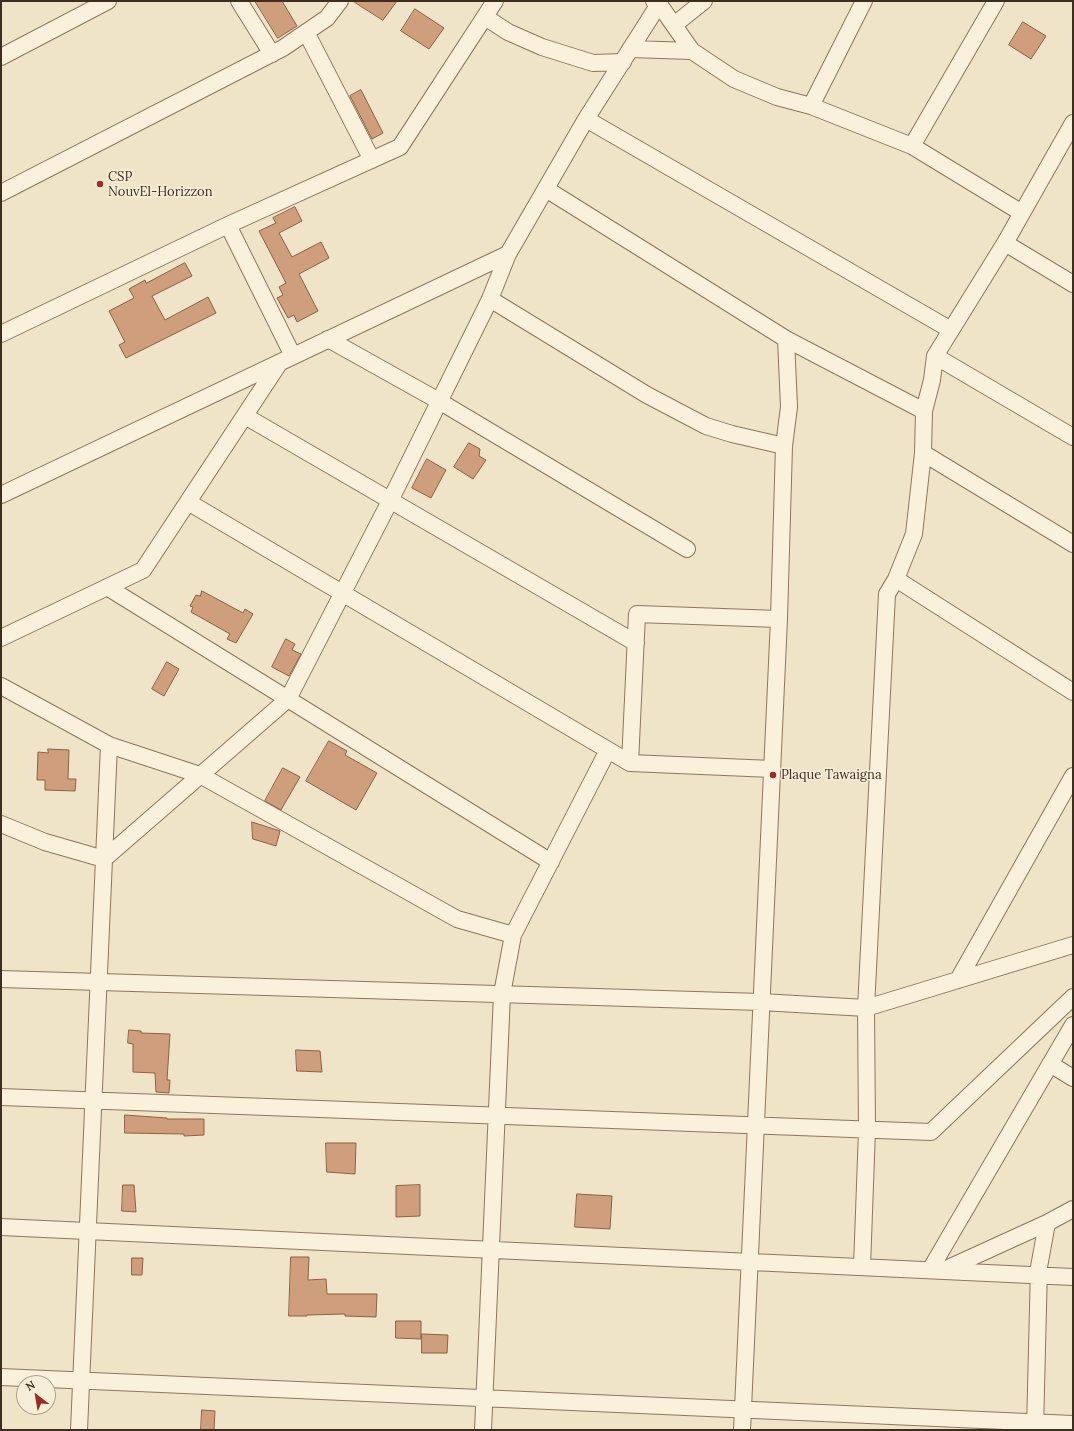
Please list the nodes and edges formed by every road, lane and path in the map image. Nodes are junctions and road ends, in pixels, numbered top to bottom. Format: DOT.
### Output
graph roads {
  1 [pos="108,1"];
  2 [pos="239,1"];
  3 [pos="340,1"];
  4 [pos="495,1"];
  5 [pos="704,1"];
  6 [pos="864,1"];
  7 [pos="996,1"];
  8 [pos="658,2"];
  9 [pos="87,6"];
  10 [pos="485,17"];
  11 [pos="674,25"];
  12 [pos="306,32"];
  13 [pos="692,51"];
  14 [pos="272,54"];
  15 [pos="626,56"];
  16 [pos="1,57"];
  17 [pos="810,106"];
  18 [pos="586,119"];
  19 [pos="1073,123"];
  20 [pos="912,146"];
  21 [pos="372,160"];
  22 [pos="546,189"];
  23 [pos="1,193"];
  24 [pos="1022,213"];
  25 [pos="228,225"];
  26 [pos="1005,243"];
  27 [pos="508,254"];
  28 [pos="1073,284"];
  29 [pos="490,299"];
  30 [pos="951,330"];
  31 [pos="1,334"];
  32 [pos="328,339"];
  33 [pos="786,339"];
  34 [pos="935,356"];
  35 [pos="286,359"];
  36 [pos="439,400"];
  37 [pos="924,411"];
  38 [pos="245,416"];
  39 [pos="1073,437"];
  40 [pos="784,446"];
  41 [pos="923,453"];
  42 [pos="1,495"];
  43 [pos="390,501"];
  44 [pos="188,502"];
  45 [pos="1073,544"];
  46 [pos="687,549"];
  47 [pos="896,579"];
  48 [pos="108,587"];
  49 [pos="342,593"];
  50 [pos="779,619"];
  51 [pos="1,638"];
  52 [pos="636,643"];
  53 [pos="1,686"];
  54 [pos="1073,692"];
  55 [pos="288,698"];
  56 [pos="109,745"];
  57 [pos="608,750"];
  58 [pos="630,763"];
  59 [pos="772,769"];
  60 [pos="200,775"];
  61 [pos="1073,776"];
  62 [pos="1,824"];
  63 [pos="104,859"];
  64 [pos="551,862"];
  65 [pos="513,935"];
  66 [pos="1073,945"];
  67 [pos="1,979"];
  68 [pos="958,980"];
  69 [pos="99,982"];
  70 [pos="502,994"];
  71 [pos="1073,997"];
  72 [pos="762,1002"];
  73 [pos="866,1008"];
  74 [pos="1073,1025"];
  75 [pos="1050,1064"];
  76 [pos="1073,1078"];
  77 [pos="1,1097"];
  78 [pos="93,1101"];
  79 [pos="497,1116"];
  80 [pos="756,1125"];
  81 [pos="866,1130"];
  82 [pos="1073,1209"];
  83 [pos="1047,1223"];
  84 [pos="1,1227"];
  85 [pos="88,1231"];
  86 [pos="491,1250"];
  87 [pos="749,1262"];
  88 [pos="862,1267"];
  89 [pos="936,1270"];
  90 [pos="1039,1276"];
  91 [pos="1073,1277"];
  92 [pos="1,1377"];
  93 [pos="81,1381"];
  94 [pos="484,1398"];
  95 [pos="743,1410"];
  96 [pos="1073,1424"];
  97 [pos="1035,1426"];
  98 [pos="79,1430"];
  99 [pos="483,1430"];
  100 [pos="742,1430"];
  1 -- 9 [label="street"];
  2 -- 14 [label="street"];
  3 -- 12 [label="street"];
  4 -- 10 [label="street"];
  5 -- 11 [label="street"];
  6 -- 17 [label="street"];
  7 -- 20 [label="street"];
  8 -- 11 [label="street"];
  8 -- 15 [label="street"];
  9 -- 16 [label="street"];
  10 -- 15 [label="street"];
  10 -- 21 [label="street"];
  11 -- 13 [label="street"];
  12 -- 14 [label="street"];
  12 -- 21 [label="street"];
  13 -- 15 [label="street"];
  13 -- 17 [label="street"];
  14 -- 23 [label="street"];
  15 -- 18 [label="street"];
  17 -- 20 [label="street"];
  18 -- 22 [label="street"];
  18 -- 30 [label="street"];
  19 -- 24 [label="street"];
  20 -- 24 [label="street"];
  21 -- 25 [label="street"];
  22 -- 27 [label="street"];
  22 -- 33 [label="street"];
  24 -- 26 [label="street"];
  25 -- 31 [label="street"];
  25 -- 35 [label="street"];
  26 -- 28 [label="street"];
  26 -- 30 [label="street"];
  27 -- 29 [label="street"];
  27 -- 32 [label="street"];
  29 -- 36 [label="street"];
  29 -- 40 [label="street"];
  30 -- 34 [label="street"];
  32 -- 35 [label="street"];
  32 -- 36 [label="street"];
  33 -- 37 [label="street"];
  33 -- 40 [label="street"];
  34 -- 37 [label="street"];
  34 -- 39 [label="street"];
  35 -- 38 [label="street"];
  35 -- 42 [label="street"];
  36 -- 43 [label="street"];
  36 -- 46 [label="street"];
  37 -- 41 [label="street"];
  38 -- 43 [label="street"];
  38 -- 44 [label="street"];
  40 -- 50 [label="street"];
  41 -- 45 [label="street"];
  41 -- 47 [label="street"];
  43 -- 49 [label="street"];
  43 -- 52 [label="street"];
  44 -- 48 [label="street"];
  44 -- 49 [label="street"];
  47 -- 54 [label="street"];
  47 -- 73 [label="street"];
  48 -- 51 [label="street"];
  48 -- 55 [label="street"];
  49 -- 55 [label="street"];
  49 -- 57 [label="street"];
  50 -- 52 [label="street"];
  50 -- 59 [label="street"];
  52 -- 58 [label="street"];
  53 -- 56 [label="street"];
  55 -- 60 [label="street"];
  55 -- 64 [label="street"];
  56 -- 60 [label="street"];
  56 -- 63 [label="street"];
  57 -- 58 [label="street"];
  57 -- 64 [label="street"];
  58 -- 59 [label="street"];
  59 -- 72 [label="street"];
  60 -- 63 [label="street"];
  60 -- 65 [label="street"];
  61 -- 68 [label="street"];
  62 -- 63 [label="street"];
  63 -- 69 [label="street"];
  64 -- 65 [label="street"];
  65 -- 70 [label="street"];
  66 -- 68 [label="street"];
  67 -- 69 [label="street"];
  68 -- 73 [label="street"];
  69 -- 70 [label="street"];
  69 -- 78 [label="street"];
  70 -- 72 [label="street"];
  70 -- 79 [label="street"];
  71 -- 81 [label="street"];
  72 -- 73 [label="street"];
  72 -- 80 [label="street"];
  73 -- 81 [label="street"];
  74 -- 75 [label="street"];
  75 -- 76 [label="street"];
  75 -- 89 [label="street"];
  77 -- 78 [label="street"];
  78 -- 79 [label="street"];
  78 -- 85 [label="street"];
  79 -- 80 [label="street"];
  79 -- 86 [label="street"];
  80 -- 81 [label="street"];
  80 -- 87 [label="street"];
  81 -- 88 [label="street"];
  82 -- 83 [label="street"];
  83 -- 89 [label="street"];
  83 -- 90 [label="street"];
  84 -- 85 [label="street"];
  85 -- 86 [label="street"];
  85 -- 93 [label="street"];
  86 -- 87 [label="street"];
  86 -- 94 [label="street"];
  87 -- 88 [label="street"];
  87 -- 95 [label="street"];
  88 -- 89 [label="street"];
  89 -- 90 [label="street"];
  90 -- 91 [label="street"];
  90 -- 97 [label="street"];
  92 -- 93 [label="street"];
  93 -- 94 [label="street"];
  93 -- 98 [label="street"];
  94 -- 95 [label="street"];
  94 -- 99 [label="street"];
  95 -- 97 [label="street"];
  95 -- 100 [label="street"];
  96 -- 97 [label="street"];
}
